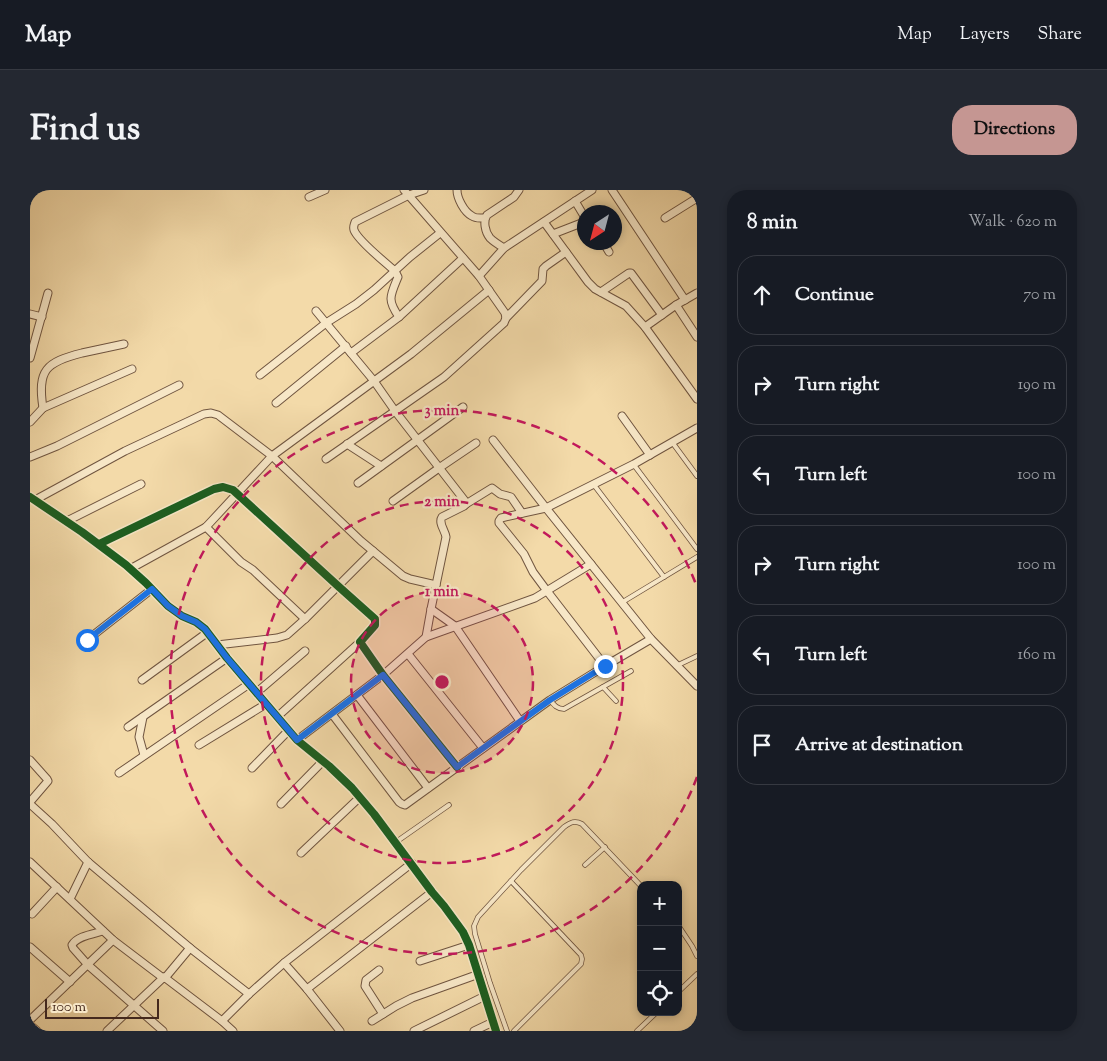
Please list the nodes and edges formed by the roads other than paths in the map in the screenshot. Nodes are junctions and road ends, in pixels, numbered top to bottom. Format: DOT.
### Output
graph roads {
  1 [pos="325,190"];
  2 [pos="424,190"];
  3 [pos="458,190"];
  4 [pos="519,190"];
  5 [pos="592,190"];
  6 [pos="612,190"];
  7 [pos="406,192"];
  8 [pos="309,197"];
  9 [pos="697,198"];
  10 [pos="575,201"];
  11 [pos="577,205"];
  12 [pos="485,218"];
  13 [pos="665,218"];
  14 [pos="544,222"];
  15 [pos="577,225"];
  16 [pos="440,233"];
  17 [pos="553,234"];
  18 [pos="504,248"];
  19 [pos="566,252"];
  20 [pos="463,258"];
  21 [pos="395,271"];
  22 [pos="479,276"];
  23 [pos="489,290"];
  24 [pos="600,292"];
  25 [pos="697,292"];
  26 [pos="48,293"];
  27 [pos="685,300"];
  28 [pos="676,305"];
  29 [pos="316,311"];
  30 [pos="30,314"];
  31 [pos="662,315"];
  32 [pos="42,317"];
  33 [pos="399,318"];
  34 [pos="506,318"];
  35 [pos="326,323"];
  36 [pos="646,327"];
  37 [pos="697,336"];
  38 [pos="124,344"];
  39 [pos="346,346"];
  40 [pos="352,353"];
  41 [pos="30,355"];
  42 [pos="132,369"];
  43 [pos="260,375"];
  44 [pos="374,381"];
  45 [pos="179,385"];
  46 [pos="697,399"];
  47 [pos="276,403"];
  48 [pos="463,407"];
  49 [pos="43,408"];
  50 [pos="395,411"];
  51 [pos="622,416"];
  52 [pos="30,422"];
  53 [pos="697,428"];
  54 [pos="418,439"];
  55 [pos="493,440"];
  56 [pos="672,442"];
  57 [pos="476,443"];
  58 [pos="347,444"];
  59 [pos="650,455"];
  60 [pos="272,456"];
  61 [pos="30,457"];
  62 [pos="326,459"];
  63 [pos="634,464"];
  64 [pos="381,466"];
  65 [pos="439,468"];
  66 [pos="697,476"];
  67 [pos="358,483"];
  68 [pos="141,484"];
  69 [pos="594,485"];
  70 [pos="237,493"];
  71 [pos="33,498"];
  72 [pos="393,501"];
  73 [pos="466,504"];
  74 [pos="546,508"];
  75 [pos="522,514"];
  76 [pos="67,521"];
  77 [pos="206,527"];
  78 [pos="99,544"];
  79 [pos="697,549"];
  80 [pos="373,551"];
  81 [pos="697,557"];
  82 [pos="591,564"];
  83 [pos="130,569"];
  84 [pos="664,576"];
  85 [pos="436,585"];
  86 [pos="338,586"];
  87 [pos="152,589"];
  88 [pos="547,591"];
  89 [pos="621,603"];
  90 [pos="430,608"];
  91 [pos="306,619"];
  92 [pos="455,626"];
  93 [pos="208,632"];
  94 [pos="426,637"];
  95 [pos="650,639"];
  96 [pos="87,640"];
  97 [pos="360,642"];
  98 [pos="217,644"];
  99 [pos="305,651"];
  100 [pos="408,654"];
  101 [pos="697,656"];
  102 [pos="227,658"];
  103 [pos="605,666"];
  104 [pos="676,666"];
  105 [pos="631,671"];
  106 [pos="383,675"];
  107 [pos="142,680"];
  108 [pos="249,684"];
  109 [pos="697,686"];
  110 [pos="603,687"];
  111 [pos="256,693"];
  112 [pos="357,694"];
  113 [pos="550,700"];
  114 [pos="616,701"];
  115 [pos="266,704"];
  116 [pos="332,714"];
  117 [pos="143,716"];
  118 [pos="277,717"];
  119 [pos="520,721"];
  120 [pos="128,727"];
  121 [pos="289,730"];
  122 [pos="297,740"];
  123 [pos="199,745"];
  124 [pos="483,748"];
  125 [pos="144,756"];
  126 [pos="30,760"];
  127 [pos="324,761"];
  128 [pos="457,767"];
  129 [pos="252,768"];
  130 [pos="119,773"];
  131 [pos="428,788"];
  132 [pos="360,797"];
  133 [pos="30,802"];
  134 [pos="281,804"];
  135 [pos="449,805"];
  136 [pos="396,842"];
  137 [pos="604,847"];
  138 [pos="302,853"];
  139 [pos="30,862"];
  140 [pos="88,862"];
  141 [pos="412,863"];
  142 [pos="585,864"];
  143 [pos="511,881"];
  144 [pos="637,882"];
  145 [pos="56,887"];
  146 [pos="432,892"];
  147 [pos="70,899"];
  148 [pos="32,914"];
  149 [pos="679,926"];
  150 [pos="103,931"];
  151 [pos="113,940"];
  152 [pos="469,945"];
  153 [pos="30,947"];
  154 [pos="190,948"];
  155 [pos="697,956"];
  156 [pos="420,962"];
  157 [pos="284,963"];
  158 [pos="88,965"];
  159 [pos="379,970"];
  160 [pos="478,974"];
  161 [pos="697,974"];
  162 [pos="164,978"];
  163 [pos="70,982"];
  164 [pos="682,988"];
  165 [pos="307,989"];
  166 [pos="249,994"];
  167 [pos="485,996"];
  168 [pos="134,1005"];
  169 [pos="383,1014"];
  170 [pos="653,1016"];
  171 [pos="30,1020"];
  172 [pos="372,1021"];
  173 [pos="222,1022"];
  174 [pos="493,1022"];
  175 [pos="30,1025"];
  176 [pos="37,1031"];
  177 [pos="108,1031"];
  178 [pos="164,1031"];
  179 [pos="233,1031"];
  180 [pos="340,1031"];
  181 [pos="414,1031"];
  182 [pos="474,1031"];
  183 [pos="496,1031"];
  184 [pos="507,1031"];
  185 [pos="514,1031"];
  186 [pos="637,1031"];
  1 -- 8 [label="street"];
  2 -- 7 [label="street"];
  3 -- 12 [label="street"];
  4 -- 12 [label="street"];
  5 -- 10 [label="street"];
  6 -- 27 [label="street"];
  7 -- 16 [label="street"];
  7 -- 21 [label="street"];
  9 -- 13 [label="street"];
  10 -- 11 [label="street"];
  10 -- 14 [label="street"];
  12 -- 18 [label="street"];
  14 -- 17 [label="street"];
  14 -- 18 [label="street"];
  15 -- 17 [label="street"];
  16 -- 20 [label="street"];
  16 -- 21 [label="street"];
  17 -- 19 [label="street"];
  18 -- 22 [label="street"];
  19 -- 24 [label="street"];
  19 -- 34 [label="street"];
  20 -- 22 [label="street"];
  20 -- 33 [label="street"];
  21 -- 33 [label="street"];
  21 -- 35 [label="street"];
  22 -- 23 [label="street"];
  23 -- 34 [label="street"];
  23 -- 44 [label="street"];
  24 -- 31 [label="street"];
  24 -- 36 [label="street"];
  25 -- 27 [label="street"];
  26 -- 32 [label="street"];
  27 -- 28 [label="street"];
  28 -- 31 [label="street"];
  28 -- 37 [label="street"];
  29 -- 35 [label="street"];
  30 -- 32 [label="street"];
  31 -- 36 [label="street"];
  32 -- 41 [label="street"];
  33 -- 40 [label="street"];
  34 -- 50 [label="street"];
  35 -- 39 [label="street"];
  35 -- 43 [label="street"];
  36 -- 46 [label="street"];
  38 -- 49 [label="street"];
  39 -- 40 [label="street"];
  39 -- 47 [label="street"];
  40 -- 44 [label="street"];
  42 -- 49 [label="street"];
  44 -- 50 [label="street"];
  44 -- 60 [label="street"];
  45 -- 61 [label="street"];
  48 -- 54 [label="street"];
  49 -- 52 [label="street"];
  50 -- 54 [label="street"];
  50 -- 58 [label="street"];
  51 -- 59 [label="street"];
  53 -- 56 [label="street"];
  54 -- 64 [label="street"];
  54 -- 65 [label="street"];
  55 -- 74 [label="street"];
  56 -- 59 [label="street"];
  56 -- 66 [label="lane"];
  57 -- 65 [label="street"];
  58 -- 62 [label="street"];
  58 -- 64 [label="street"];
  59 -- 63 [label="street"];
  60 -- 70 [label="street"];
  60 -- 71 [label="street"];
  60 -- 80 [label="street"];
  63 -- 69 [label="street"];
  63 -- 79 [label="lane"];
  64 -- 67 [label="street"];
  65 -- 72 [label="street"];
  65 -- 73 [label="street"];
  68 -- 76 [label="street"];
  69 -- 74 [label="street"];
  69 -- 84 [label="lane"];
  70 -- 77 [label="street"];
  70 -- 78 [label="street"];
  70 -- 86 [label="street"];
  71 -- 76 [label="street"];
  73 -- 75 [label="street"];
  73 -- 85 [label="street"];
  74 -- 75 [label="street"];
  74 -- 82 [label="street"];
  75 -- 88 [label="street"];
  76 -- 78 [label="street"];
  77 -- 83 [label="street"];
  77 -- 91 [label="street"];
  78 -- 83 [label="street"];
  80 -- 85 [label="street"];
  80 -- 86 [label="street"];
  81 -- 84 [label="lane"];
  82 -- 88 [label="street"];
  82 -- 89 [label="street"];
  83 -- 87 [label="street"];
  84 -- 89 [label="lane"];
  85 -- 90 [label="street"];
  86 -- 91 [label="street"];
  86 -- 97 [label="street"];
  87 -- 93 [label="street"];
  87 -- 96 [label="street"];
  88 -- 92 [label="street"];
  88 -- 103 [label="street"];
  89 -- 95 [label="street"];
  90 -- 92 [label="street"];
  90 -- 94 [label="street"];
  91 -- 98 [label="street"];
  92 -- 94 [label="street"];
  92 -- 119 [label="street"];
  93 -- 98 [label="street"];
  93 -- 107 [label="street"];
  94 -- 100 [label="street"];
  95 -- 103 [label="street"];
  95 -- 104 [label="street"];
  97 -- 106 [label="street"];
  97 -- 118 [label="street"];
  98 -- 102 [label="street"];
  99 -- 111 [label="street"];
  100 -- 106 [label="street"];
  100 -- 124 [label="street"];
  101 -- 104 [label="lane"];
  102 -- 108 [label="street"];
  102 -- 117 [label="street"];
  103 -- 113 [label="street"];
  104 -- 109 [label="street"];
  105 -- 110 [label="lane"];
  106 -- 112 [label="street"];
  106 -- 128 [label="street"];
  108 -- 111 [label="street"];
  108 -- 125 [label="street"];
  110 -- 113 [label="lane"];
  110 -- 114 [label="lane"];
  111 -- 115 [label="street"];
  112 -- 116 [label="street"];
  112 -- 131 [label="street"];
  113 -- 119 [label="street"];
  115 -- 118 [label="street"];
  115 -- 123 [label="street"];
  116 -- 122 [label="street"];
  116 -- 131 [label="street"];
  117 -- 120 [label="street"];
  117 -- 125 [label="street"];
  118 -- 121 [label="street"];
  119 -- 124 [label="street"];
  121 -- 122 [label="street"];
  121 -- 129 [label="street"];
  122 -- 127 [label="street"];
  124 -- 128 [label="street"];
  125 -- 130 [label="street"];
  126 -- 133 [label="street"];
  127 -- 132 [label="street"];
  127 -- 134 [label="street"];
  128 -- 131 [label="street"];
  132 -- 136 [label="street"];
  132 -- 138 [label="street"];
  133 -- 140 [label="street"];
  135 -- 136 [label="lane"];
  136 -- 141 [label="street"];
  137 -- 142 [label="lane"];
  137 -- 143 [label="lane"];
  137 -- 144 [label="lane"];
  139 -- 145 [label="street"];
  140 -- 147 [label="street"];
  140 -- 154 [label="street"];
  141 -- 146 [label="street"];
  141 -- 157 [label="street"];
  143 -- 184 [label="lane"];
  143 -- 185 [label="lane"];
  145 -- 147 [label="street"];
  145 -- 148 [label="street"];
  146 -- 152 [label="street"];
  146 -- 165 [label="street"];
  147 -- 150 [label="street"];
  149 -- 155 [label="lane"];
  150 -- 151 [label="street"];
  150 -- 158 [label="street"];
  151 -- 158 [label="street"];
  151 -- 162 [label="street"];
  152 -- 156 [label="street"];
  152 -- 160 [label="street"];
  153 -- 163 [label="street"];
  154 -- 162 [label="street"];
  154 -- 166 [label="street"];
  157 -- 165 [label="street"];
  157 -- 166 [label="street"];
  158 -- 163 [label="street"];
  158 -- 168 [label="street"];
  159 -- 169 [label="street"];
  160 -- 167 [label="street"];
  160 -- 169 [label="street"];
  161 -- 164 [label="lane"];
  162 -- 168 [label="street"];
  162 -- 173 [label="street"];
  163 -- 171 [label="street"];
  165 -- 180 [label="street"];
  166 -- 173 [label="street"];
  167 -- 174 [label="street"];
  167 -- 181 [label="street"];
  168 -- 177 [label="street"];
  168 -- 178 [label="street"];
  169 -- 172 [label="street"];
  170 -- 186 [label="lane"];
  173 -- 179 [label="street"];
  174 -- 182 [label="street"];
  174 -- 183 [label="street"];
  175 -- 176 [label="street"];
}
